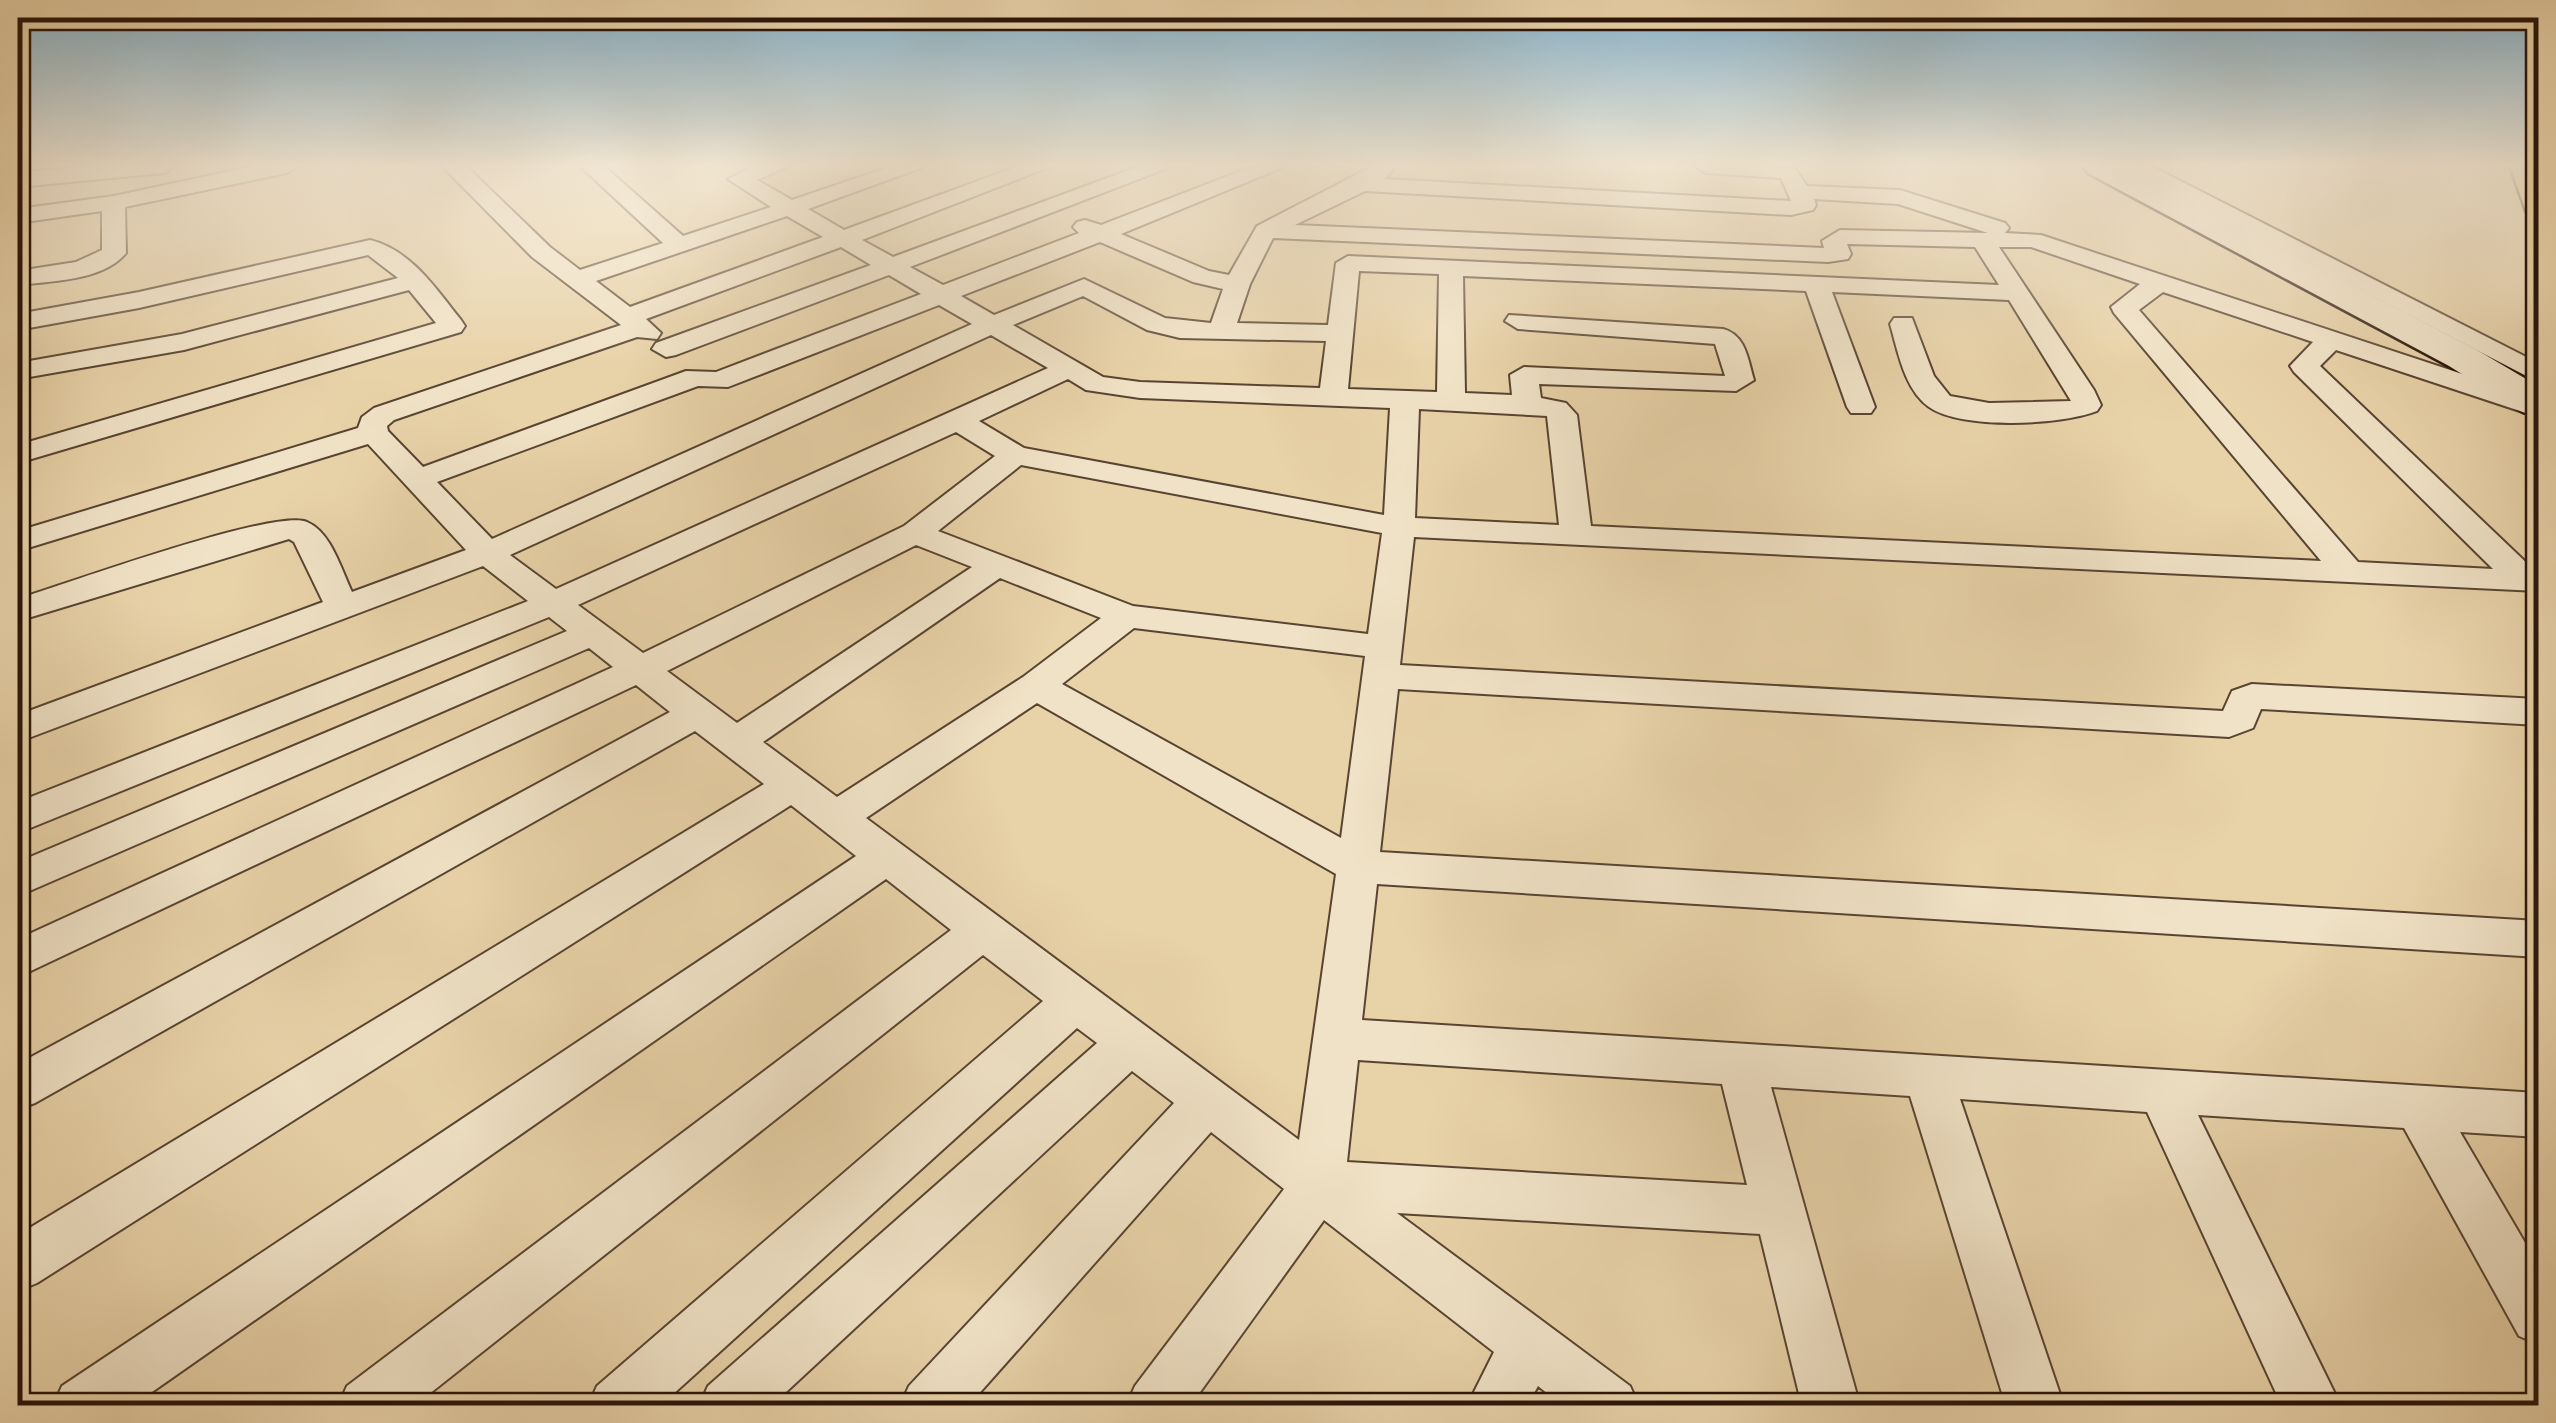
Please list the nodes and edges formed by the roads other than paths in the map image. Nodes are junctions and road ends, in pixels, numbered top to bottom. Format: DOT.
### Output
graph roads {
  1 [pos="114,232"];
  2 [pos="524,232"];
  3 [pos="665,232"];
  4 [pos="714,232"];
  5 [pos="826,232"];
  6 [pos="859,232"];
  7 [pos="980,232"];
  8 [pos="1095,232"];
  9 [pos="1102,232"];
  10 [pos="1265,232"];
  11 [pos="1326,232"];
  12 [pos="2010,232"];
  13 [pos="2225,232"];
  14 [pos="2262,232"];
  15 [pos="1352,233"];
  16 [pos="1098,234"];
  17 [pos="839,240"];
  18 [pos="1982,240"];
  19 [pos="2033,240"];
  20 [pos="1510,241"];
  21 [pos="678,244"];
  22 [pos="1153,259"];
  23 [pos="1348,262"];
  24 [pos="886,266"];
  25 [pos="1450,267"];
  26 [pos="1513,270"];
  27 [pos="18,278"];
  28 [pos="575,280"];
  29 [pos="414,281"];
  30 [pos="2160,282"];
  31 [pos="1237,284"];
  32 [pos="1816,284"];
  33 [pos="1084,287"];
  34 [pos="2018,294"];
  35 [pos="938,297"];
  36 [pos="636,321"];
  37 [pos="18,322"];
  38 [pos="1903,324"];
  39 [pos="452,326"];
  40 [pos="989,326"];
  41 [pos="1221,331"];
  42 [pos="1341,333"];
  43 [pos="2332,339"];
  44 [pos="666,349"];
  45 [pos="1522,359"];
  46 [pos="18,370"];
  47 [pos="1066,370"];
  48 [pos="502,374"];
  49 [pos="2538,374"];
  50 [pos="696,377"];
  51 [pos="1332,396"];
  52 [pos="1404,397"];
  53 [pos="1450,398"];
  54 [pos="2538,406"];
  55 [pos="1861,407"];
  56 [pos="957,420"];
  57 [pos="374,433"];
  58 [pos="18,454"];
  59 [pos="1015,455"];
  60 [pos="417,479"];
  61 [pos="1399,526"];
  62 [pos="915,533"];
  63 [pos="1576,535"];
  64 [pos="18,541"];
  65 [pos="486,553"];
  66 [pos="997,565"];
  67 [pos="2348,570"];
  68 [pos="2531,580"];
  69 [pos="553,603"];
  70 [pos="342,606"];
  71 [pos="18,610"];
  72 [pos="1127,616"];
  73 [pos="593,633"];
  74 [pos="1383,662"];
  75 [pos="640,669"];
  76 [pos="1036,686"];
  77 [pos="2538,712"];
  78 [pos="698,713"];
  79 [pos="18,729"];
  80 [pos="736,742"];
  81 [pos="793,785"];
  82 [pos="18,818"];
  83 [pos="836,818"];
  84 [pos="887,856"];
  85 [pos="1358,866"];
  86 [pos="18,880"];
  87 [pos="983,930"];
  88 [pos="2538,939"];
  89 [pos="18,959"];
  90 [pos="1076,1000"];
  91 [pos="1337,1039"];
  92 [pos="1132,1042"];
  93 [pos="1741,1064"];
  94 [pos="1928,1077"];
  95 [pos="18,1088"];
  96 [pos="2162,1092"];
  97 [pos="1208,1100"];
  98 [pos="2419,1108"];
  99 [pos="2538,1116"];
  100 [pos="1319,1184"];
  101 [pos="1779,1211"];
  102 [pos="18,1265"];
  103 [pos="2538,1316"];
  104 [pos="1530,1344"];
  105 [pos="82,1406"];
  106 [pos="367,1406"];
  107 [pos="617,1406"];
  108 [pos="728,1406"];
  109 [pos="929,1406"];
  110 [pos="1155,1406"];
  111 [pos="1496,1406"];
  112 [pos="1610,1406"];
  113 [pos="1830,1406"];
  114 [pos="2035,1406"];
  115 [pos="2312,1406"];
  1 -- 27 [label="street"];
  2 -- 28 [label="street"];
  3 -- 21 [label="street"];
  4 -- 21 [label="street"];
  5 -- 17 [label="street"];
  6 -- 17 [label="street"];
  7 -- 24 [label="street"];
  8 -- 16 [label="street"];
  9 -- 16 [label="street"];
  10 -- 31 [label="street"];
  11 -- 15 [label="street"];
  12 -- 19 [label="street"];
  13 -- 54 [label="street"];
  14 -- 49 [label="street"];
  15 -- 20 [label="street"];
  15 -- 23 [label="street"];
  16 -- 22 [label="street"];
  16 -- 35 [label="street"];
  17 -- 24 [label="street"];
  17 -- 36 [label="street"];
  18 -- 19 [label="street"];
  18 -- 20 [label="street"];
  18 -- 34 [label="street"];
  19 -- 30 [label="street"];
  20 -- 26 [label="street"];
  21 -- 28 [label="street"];
  22 -- 31 [label="street"];
  22 -- 33 [label="street"];
  23 -- 25 [label="street"];
  23 -- 42 [label="street"];
  24 -- 35 [label="street"];
  24 -- 44 [label="street"];
  25 -- 26 [label="street"];
  25 -- 53 [label="street"];
  26 -- 32 [label="street"];
  26 -- 45 [label="street"];
  28 -- 36 [label="street"];
  29 -- 37 [label="street"];
  29 -- 39 [label="street"];
  29 -- 46 [label="street"];
  30 -- 43 [label="street"];
  30 -- 67 [label="street"];
  31 -- 41 [label="street"];
  32 -- 34 [label="street"];
  32 -- 55 [label="street"];
  33 -- 40 [label="street"];
  33 -- 41 [label="street"];
  34 -- 38 [label="street"];
  35 -- 40 [label="street"];
  35 -- 50 [label="street"];
  36 -- 44 [label="street"];
  36 -- 48 [label="street"];
  39 -- 48 [label="street"];
  39 -- 58 [label="street"];
  40 -- 47 [label="street"];
  40 -- 65 [label="street"];
  41 -- 42 [label="street"];
  42 -- 51 [label="street"];
  43 -- 54 [label="street"];
  43 -- 68 [label="street"];
  44 -- 50 [label="street"];
  45 -- 45 [label="street"];
  45 -- 53 [label="street"];
  45 -- 63 [label="street"];
  47 -- 51 [label="street"];
  47 -- 56 [label="street"];
  48 -- 57 [label="street"];
  50 -- 60 [label="street"];
  51 -- 52 [label="street"];
  52 -- 53 [label="street"];
  52 -- 61 [label="street"];
  56 -- 59 [label="street"];
  56 -- 69 [label="street"];
  57 -- 60 [label="street"];
  57 -- 64 [label="street"];
  59 -- 61 [label="street"];
  59 -- 62 [label="street"];
  60 -- 65 [label="street"];
  61 -- 63 [label="street"];
  61 -- 74 [label="street"];
  62 -- 66 [label="street"];
  62 -- 75 [label="street"];
  63 -- 67 [label="street"];
  65 -- 69 [label="street"];
  65 -- 70 [label="street"];
  66 -- 72 [label="street"];
  66 -- 80 [label="street"];
  67 -- 68 [label="street"];
  69 -- 73 [label="street"];
  69 -- 82 [label="street"];
  70 -- 71 [label="street"];
  70 -- 79 [label="street"];
  72 -- 74 [label="street"];
  72 -- 76 [label="street"];
  73 -- 75 [label="street"];
  73 -- 86 [label="street"];
  74 -- 77 [label="street"];
  74 -- 85 [label="street"];
  75 -- 78 [label="street"];
  75 -- 89 [label="street"];
  76 -- 83 [label="street"];
  76 -- 85 [label="street"];
  78 -- 80 [label="street"];
  78 -- 95 [label="street"];
  80 -- 81 [label="street"];
  81 -- 83 [label="street"];
  81 -- 102 [label="street"];
  83 -- 84 [label="street"];
  84 -- 87 [label="street"];
  84 -- 105 [label="street"];
  85 -- 88 [label="street"];
  85 -- 91 [label="street"];
  87 -- 90 [label="street"];
  87 -- 106 [label="street"];
  90 -- 92 [label="street"];
  90 -- 107 [label="street"];
  91 -- 93 [label="street"];
  91 -- 100 [label="street"];
  92 -- 97 [label="street"];
  92 -- 108 [label="street"];
  93 -- 94 [label="street"];
  93 -- 101 [label="street"];
  94 -- 96 [label="street"];
  94 -- 114 [label="street"];
  96 -- 98 [label="street"];
  96 -- 115 [label="street"];
  97 -- 100 [label="street"];
  97 -- 109 [label="street"];
  98 -- 99 [label="street"];
  98 -- 103 [label="street"];
  100 -- 101 [label="street"];
  100 -- 104 [label="street"];
  100 -- 110 [label="street"];
  101 -- 113 [label="street"];
  104 -- 111 [label="street"];
  104 -- 112 [label="street"];
}
